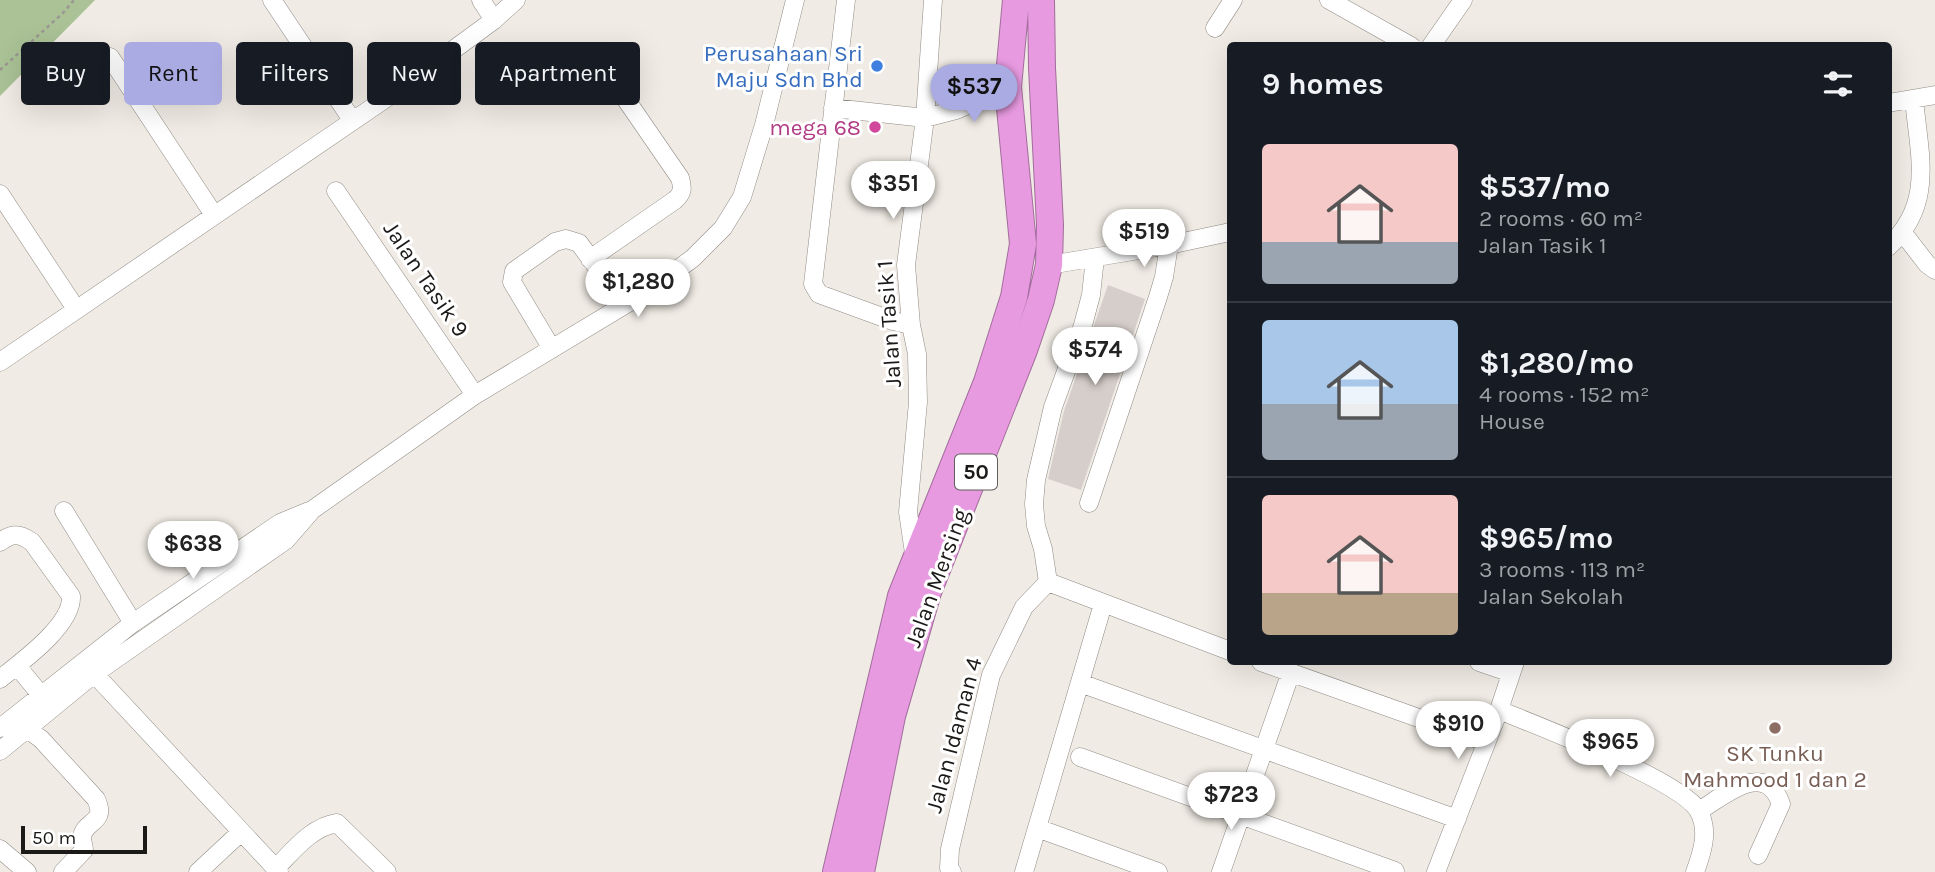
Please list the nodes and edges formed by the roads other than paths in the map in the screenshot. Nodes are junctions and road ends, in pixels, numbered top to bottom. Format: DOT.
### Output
graph roads {
  1 [pos="272,0"];
  2 [pos="481,0"];
  3 [pos="516,0"];
  4 [pos="795,0"];
  5 [pos="846,0"];
  6 [pos="933,0"];
  7 [pos="1016,0"];
  8 [pos="1041,0"];
  9 [pos="1233,0"];
  10 [pos="1329,0"];
  11 [pos="1463,0"];
  12 [pos="494,20"];
  13 [pos="1215,28"];
  14 [pos="1405,42"];
  15 [pos="1434,42"];
  16 [pos="110,57"];
  17 [pos="1008,87"];
  18 [pos="1935,95"];
  19 [pos="1914,99"];
  20 [pos="1892,102"];
  21 [pos="630,105"];
  22 [pos="833,108"];
  23 [pos="925,118"];
  24 [pos="352,120"];
  25 [pos="336,191"];
  26 [pos="0,194"];
  27 [pos="214,215"];
  28 [pos="1227,233"];
  29 [pos="1903,233"];
  30 [pos="1892,243"];
  31 [pos="1169,245"];
  32 [pos="1095,258"];
  33 [pos="590,259"];
  34 [pos="1049,265"];
  35 [pos="1935,270"];
  36 [pos="624,304"];
  37 [pos="76,309"];
  38 [pos="911,325"];
  39 [pos="552,349"];
  40 [pos="0,362"];
  41 [pos="475,395"];
  42 [pos="1089,503"];
  43 [pos="312,510"];
  44 [pos="64,511"];
  45 [pos="0,542"];
  46 [pos="915,561"];
  47 [pos="1048,582"];
  48 [pos="1104,604"];
  49 [pos="133,623"];
  50 [pos="1227,649"];
  51 [pos="1270,665"];
  52 [pos="1316,665"];
  53 [pos="17,666"];
  54 [pos="1513,667"];
  55 [pos="89,668"];
  56 [pos="1291,672"];
  57 [pos="0,679"];
  58 [pos="1310,679"];
  59 [pos="1080,683"];
  60 [pos="41,695"];
  61 [pos="1499,710"];
  62 [pos="15,729"];
  63 [pos="1486,742"];
  64 [pos="1264,749"];
  65 [pos="0,751"];
  66 [pos="1080,757"];
  67 [pos="1699,811"];
  68 [pos="1241,815"];
  69 [pos="1457,819"];
  70 [pos="1037,828"];
  71 [pos="242,832"];
  72 [pos="0,849"];
  73 [pos="1758,855"];
  74 [pos="277,870"];
  75 [pos="1395,871"];
  76 [pos="27,872"];
  77 [pos="63,872"];
  78 [pos="198,872"];
  79 [pos="387,872"];
  80 [pos="836,872"];
  81 [pos="861,872"];
  82 [pos="952,872"];
  83 [pos="1024,872"];
  84 [pos="1158,872"];
  85 [pos="1221,872"];
  86 [pos="1436,872"];
  87 [pos="1695,872"];
  1 -- 24 [label="street"];
  2 -- 12 [label="street"];
  3 -- 12 [label="street"];
  4 -- 36 [label="street"];
  5 -- 22 [label="street"];
  6 -- 23 [label="street, Jalan Tasik 1"];
  7 -- 17 [label="highway"];
  8 -- 34 [label="highway, Jalan Mersing / 50"];
  9 -- 13 [label="street"];
  10 -- 14 [label="street"];
  11 -- 15 [label="street"];
  12 -- 24 [label="street"];
  16 -- 27 [label="street"];
  17 -- 23 [label="street"];
  17 -- 46 [label="highway"];
  18 -- 19 [label="street"];
  19 -- 20 [label="street"];
  19 -- 29 [label="street"];
  21 -- 33 [label="street"];
  22 -- 23 [label="street"];
  22 -- 38 [label="street"];
  23 -- 38 [label="street, Jalan Tasik 1"];
  24 -- 27 [label="street"];
  25 -- 41 [label="street, Jalan Tasik 9"];
  26 -- 37 [label="street"];
  27 -- 37 [label="street"];
  28 -- 31 [label="street"];
  29 -- 30 [label="street"];
  29 -- 35 [label="street"];
  31 -- 32 [label="street"];
  31 -- 42 [label="street"];
  32 -- 34 [label="street"];
  32 -- 47 [label="street"];
  33 -- 36 [label="street"];
  33 -- 39 [label="street"];
  34 -- 81 [label="highway, Jalan Mersing / 50"];
  36 -- 39 [label="street"];
  37 -- 40 [label="street"];
  38 -- 46 [label="street, Jalan Tasik 1"];
  39 -- 41 [label="street"];
  41 -- 43 [label="street"];
  43 -- 49 [label="street"];
  43 -- 55 [label="street"];
  44 -- 49 [label="street"];
  45 -- 53 [label="street"];
  46 -- 80 [label="highway"];
  47 -- 48 [label="street"];
  47 -- 82 [label="street, Jalan Idaman 4"];
  48 -- 50 [label="street"];
  48 -- 59 [label="street"];
  49 -- 55 [label="street"];
  51 -- 56 [label="street"];
  52 -- 58 [label="street"];
  53 -- 57 [label="street"];
  53 -- 60 [label="street"];
  54 -- 61 [label="street"];
  55 -- 60 [label="street"];
  55 -- 62 [label="street"];
  55 -- 71 [label="street"];
  56 -- 58 [label="street"];
  56 -- 64 [label="street"];
  58 -- 63 [label="street"];
  59 -- 64 [label="street"];
  59 -- 70 [label="street"];
  60 -- 62 [label="street"];
  61 -- 63 [label="street"];
  61 -- 67 [label="street"];
  62 -- 65 [label="street"];
  62 -- 77 [label="street"];
  63 -- 69 [label="street"];
  64 -- 68 [label="street"];
  64 -- 69 [label="street"];
  66 -- 68 [label="street"];
  67 -- 73 [label="street"];
  67 -- 87 [label="street"];
  68 -- 75 [label="street"];
  68 -- 85 [label="street"];
  69 -- 86 [label="street"];
  70 -- 83 [label="street"];
  70 -- 84 [label="street"];
  71 -- 74 [label="street"];
  71 -- 78 [label="street"];
  72 -- 76 [label="street"];
  74 -- 79 [label="street"];
}
